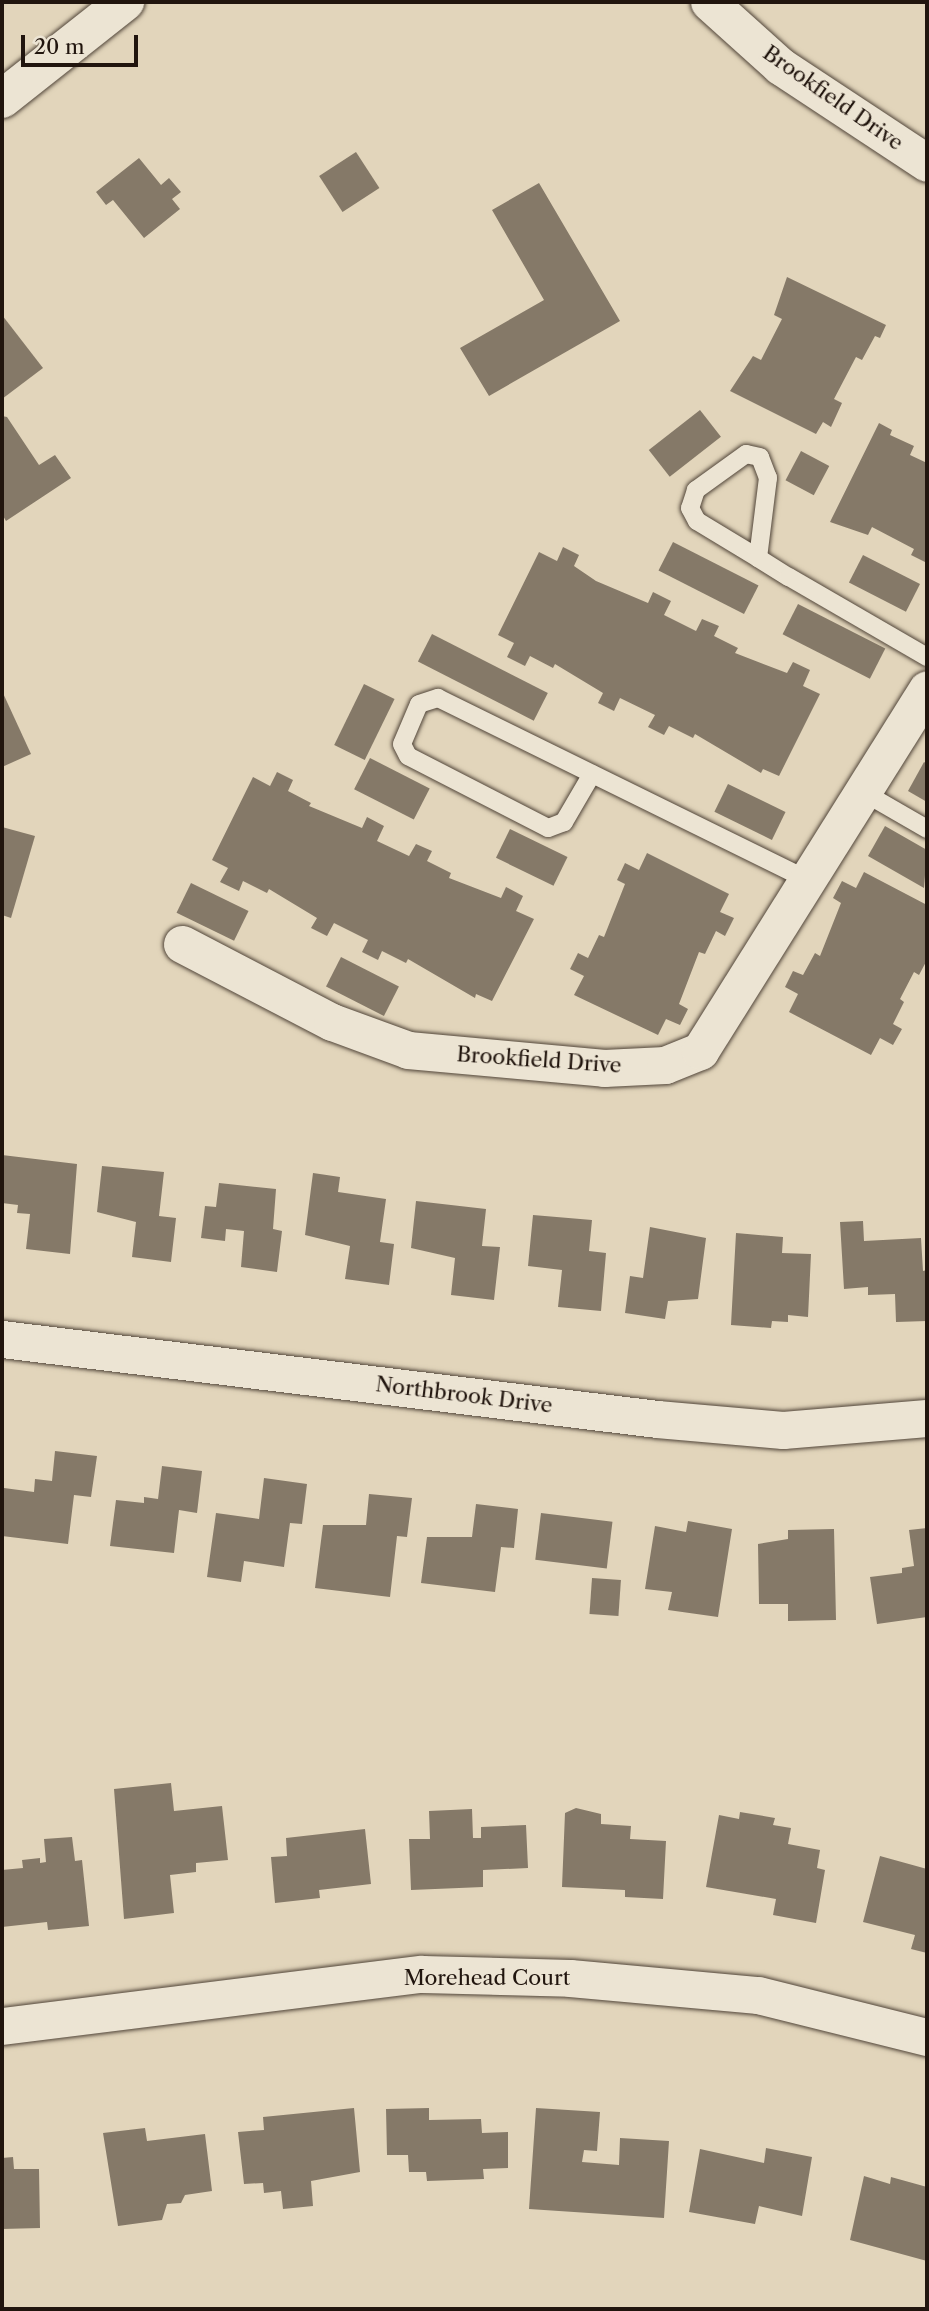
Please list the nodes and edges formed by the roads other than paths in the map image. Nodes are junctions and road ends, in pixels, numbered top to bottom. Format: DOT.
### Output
graph roads {
  1 [pos="125,2"];
  2 [pos="709,2"];
  3 [pos="2,99"];
  4 [pos="927,163"];
  5 [pos="758,558"];
  6 [pos="927,657"];
  7 [pos="927,689"];
  8 [pos="592,774"];
  9 [pos="863,792"];
  10 [pos="927,829"];
  11 [pos="808,880"];
  12 [pos="182,944"];
  13 [pos="2,1339"];
  14 [pos="927,1418"];
  15 [pos="2,2025"];
  16 [pos="927,2037"];
  1 -- 3 [label="main road"];
  2 -- 4 [label="street, Brookfield Drive"];
  5 -- 5 [label="lane"];
  5 -- 6 [label="lane"];
  7 -- 9 [label="street, Brookfield Drive"];
  8 -- 8 [label="lane"];
  8 -- 11 [label="lane"];
  9 -- 10 [label="lane"];
  9 -- 11 [label="street, Brookfield Drive"];
  11 -- 12 [label="street, Brookfield Drive"];
  13 -- 14 [label="street, Northbrook Drive"];
  15 -- 16 [label="street, Morehead Court"];
}
